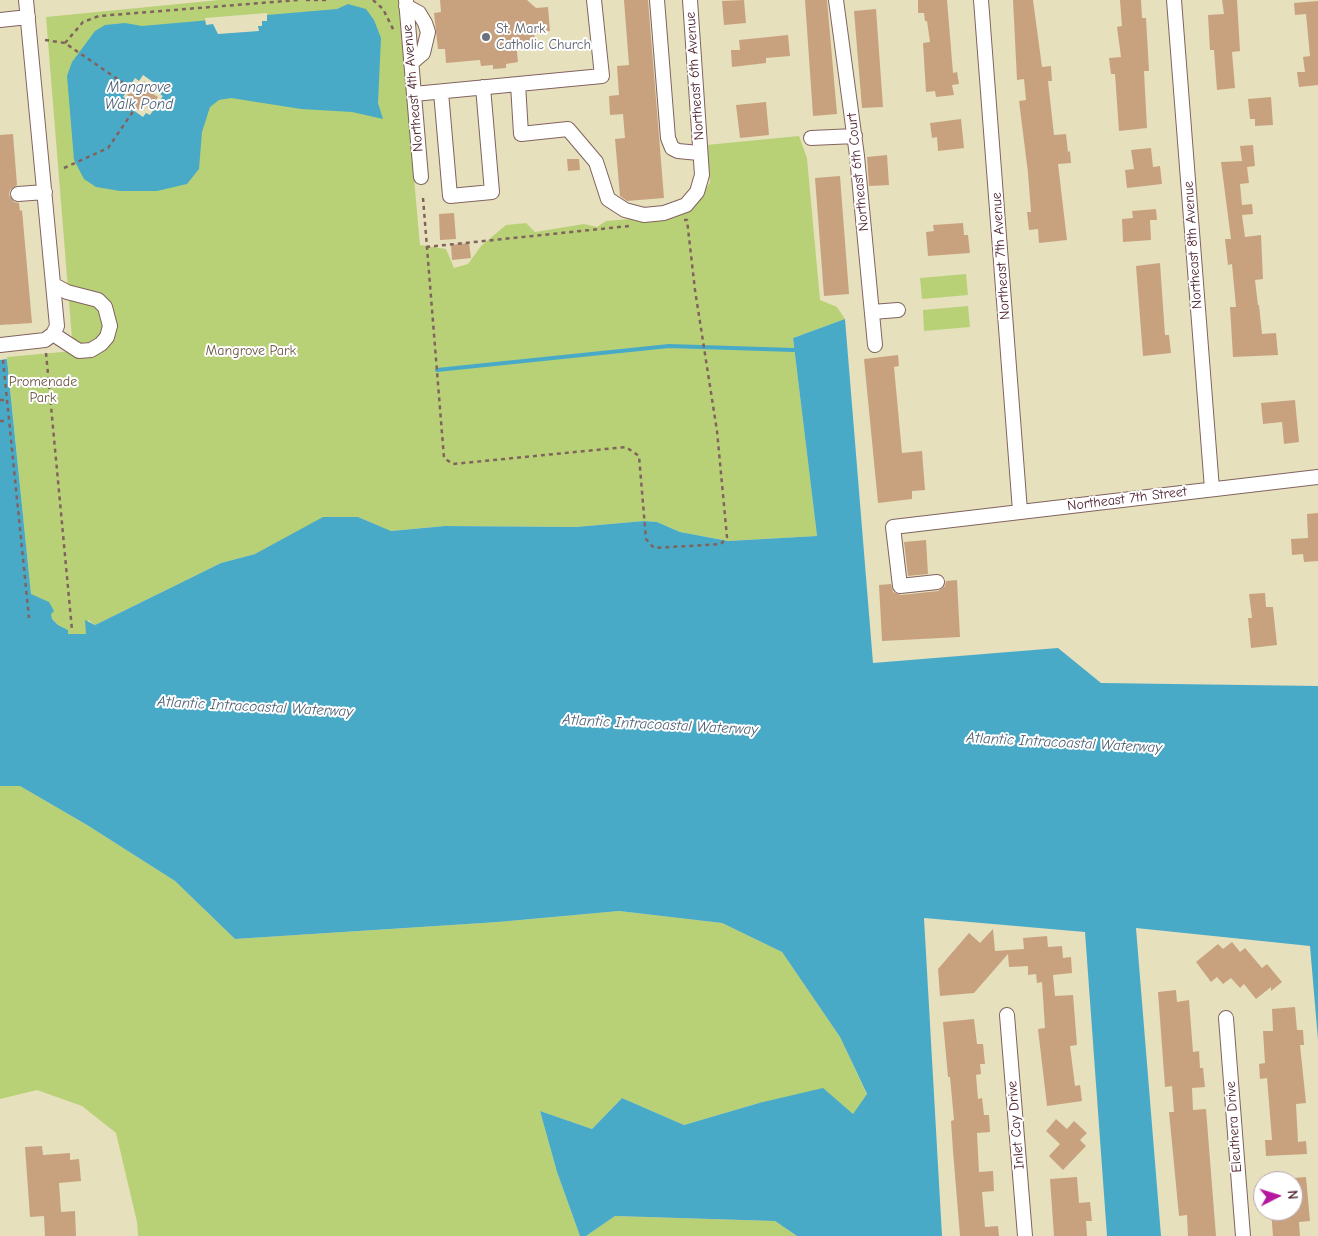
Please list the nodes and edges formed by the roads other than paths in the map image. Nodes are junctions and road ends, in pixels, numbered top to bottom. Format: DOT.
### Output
graph roads {
  1 [pos="26,0"];
  2 [pos="594,0"];
  3 [pos="657,0"];
  4 [pos="690,0"];
  5 [pos="836,0"];
  6 [pos="981,0"];
  7 [pos="1174,0"];
  8 [pos="406,3"];
  9 [pos="28,17"];
  10 [pos="0,20"];
  11 [pos="518,84"];
  12 [pos="483,87"];
  13 [pos="441,92"];
  14 [pos="414,94"];
  15 [pos="855,136"];
  16 [pos="811,138"];
  17 [pos="699,153"];
  18 [pos="421,176"];
  19 [pos="45,192"];
  20 [pos="18,194"];
  21 [pos="54,285"];
  22 [pos="898,310"];
  23 [pos="872,312"];
  24 [pos="53,334"];
  25 [pos="0,345"];
  26 [pos="875,345"];
  27 [pos="1318,477"];
  28 [pos="1212,489"];
  29 [pos="1020,511"];
  30 [pos="938,582"];
  31 [pos="1007,1015"];
  32 [pos="1226,1018"];
  33 [pos="1025,1236"];
  34 [pos="1242,1236"];
  1 -- 9 [label="street"];
  2 -- 11 [label="street"];
  3 -- 17 [label="street"];
  4 -- 17 [label="street, Northeast 6th Avenue"];
  5 -- 15 [label="street, Northeast 6th Court"];
  6 -- 29 [label="street, Northeast 7th Avenue"];
  7 -- 28 [label="street, Northeast 8th Avenue"];
  8 -- 14 [label="street, Northeast 4th Avenue"];
  9 -- 10 [label="street"];
  9 -- 19 [label="street"];
  11 -- 12 [label="street"];
  11 -- 17 [label="street, Northeast 6th Avenue"];
  12 -- 13 [label="street"];
  12 -- 13 [label="street"];
  13 -- 14 [label="street"];
  14 -- 18 [label="street, Northeast 4th Avenue"];
  15 -- 16 [label="street"];
  15 -- 23 [label="street, Northeast 6th Court"];
  19 -- 20 [label="street"];
  19 -- 21 [label="street"];
  21 -- 24 [label="street"];
  21 -- 24 [label="street"];
  22 -- 23 [label="street"];
  23 -- 26 [label="street, Northeast 6th Court"];
  24 -- 25 [label="street"];
  27 -- 28 [label="street, Northeast 7th Street"];
  28 -- 29 [label="street, Northeast 7th Street"];
  29 -- 30 [label="street, Northeast 7th Street"];
  31 -- 33 [label="street, Inlet Cay Drive"];
  32 -- 34 [label="street, Eleuthera Drive"];
}
